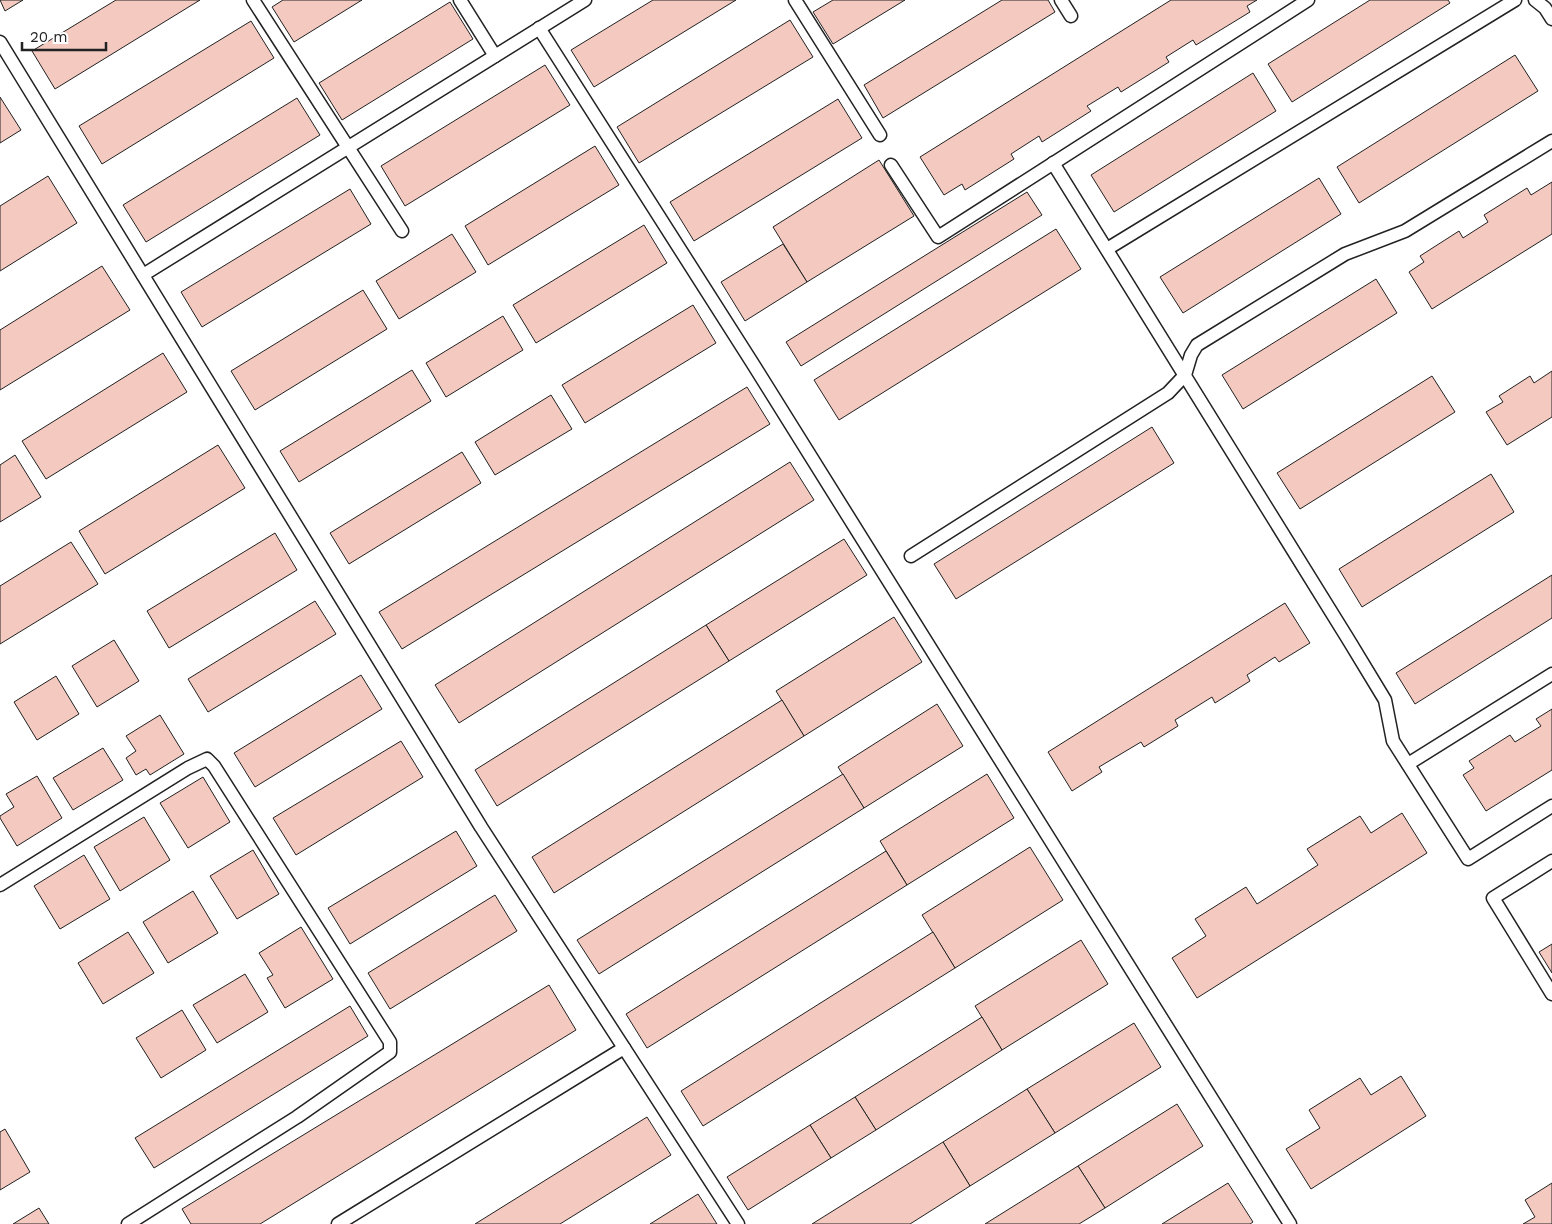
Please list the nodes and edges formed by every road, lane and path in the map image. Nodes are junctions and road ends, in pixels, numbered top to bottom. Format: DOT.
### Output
graph roads {
  1 [pos="253,0"];
  2 [pos="460,0"];
  3 [pos="586,0"];
  4 [pos="795,0"];
  5 [pos="1061,0"];
  6 [pos="1308,0"];
  7 [pos="1514,0"];
  8 [pos="1536,0"];
  9 [pos="1071,16"];
  10 [pos="1552,19"];
  11 [pos="540,28"];
  12 [pos="0,42"];
  13 [pos="495,56"];
  14 [pos="880,135"];
  15 [pos="1552,141"];
  16 [pos="348,147"];
  17 [pos="1053,163"];
  18 [pos="891,165"];
  19 [pos="402,231"];
  20 [pos="1107,249"];
  21 [pos="143,275"];
  22 [pos="1185,375"];
  23 [pos="911,556"];
  24 [pos="1552,674"];
  25 [pos="1408,764"];
  26 [pos="1552,806"];
  27 [pos="1552,861"];
  28 [pos="0,885"];
  29 [pos="1552,994"];
  30 [pos="624,1048"];
  31 [pos="128,1224"];
  32 [pos="338,1224"];
  33 [pos="738,1224"];
  34 [pos="1290,1224"];
  1 -- 16 [label="lane"];
  2 -- 13 [label="lane"];
  3 -- 11 [label="lane"];
  4 -- 14 [label="lane"];
  5 -- 9 [label="lane"];
  6 -- 17 [label="lane"];
  7 -- 20 [label="lane"];
  8 -- 10 [label="lane"];
  11 -- 13 [label="lane"];
  11 -- 34 [label="lane"];
  12 -- 21 [label="lane"];
  13 -- 16 [label="lane"];
  15 -- 22 [label="lane"];
  16 -- 19 [label="lane"];
  16 -- 21 [label="lane"];
  17 -- 18 [label="lane"];
  17 -- 20 [label="lane"];
  20 -- 22 [label="lane"];
  21 -- 30 [label="lane"];
  22 -- 23 [label="lane"];
  22 -- 25 [label="lane"];
  24 -- 25 [label="lane"];
  25 -- 26 [label="lane"];
  27 -- 29 [label="lane"];
  28 -- 31 [label="lane"];
  30 -- 32 [label="lane"];
  30 -- 33 [label="lane"];
}
